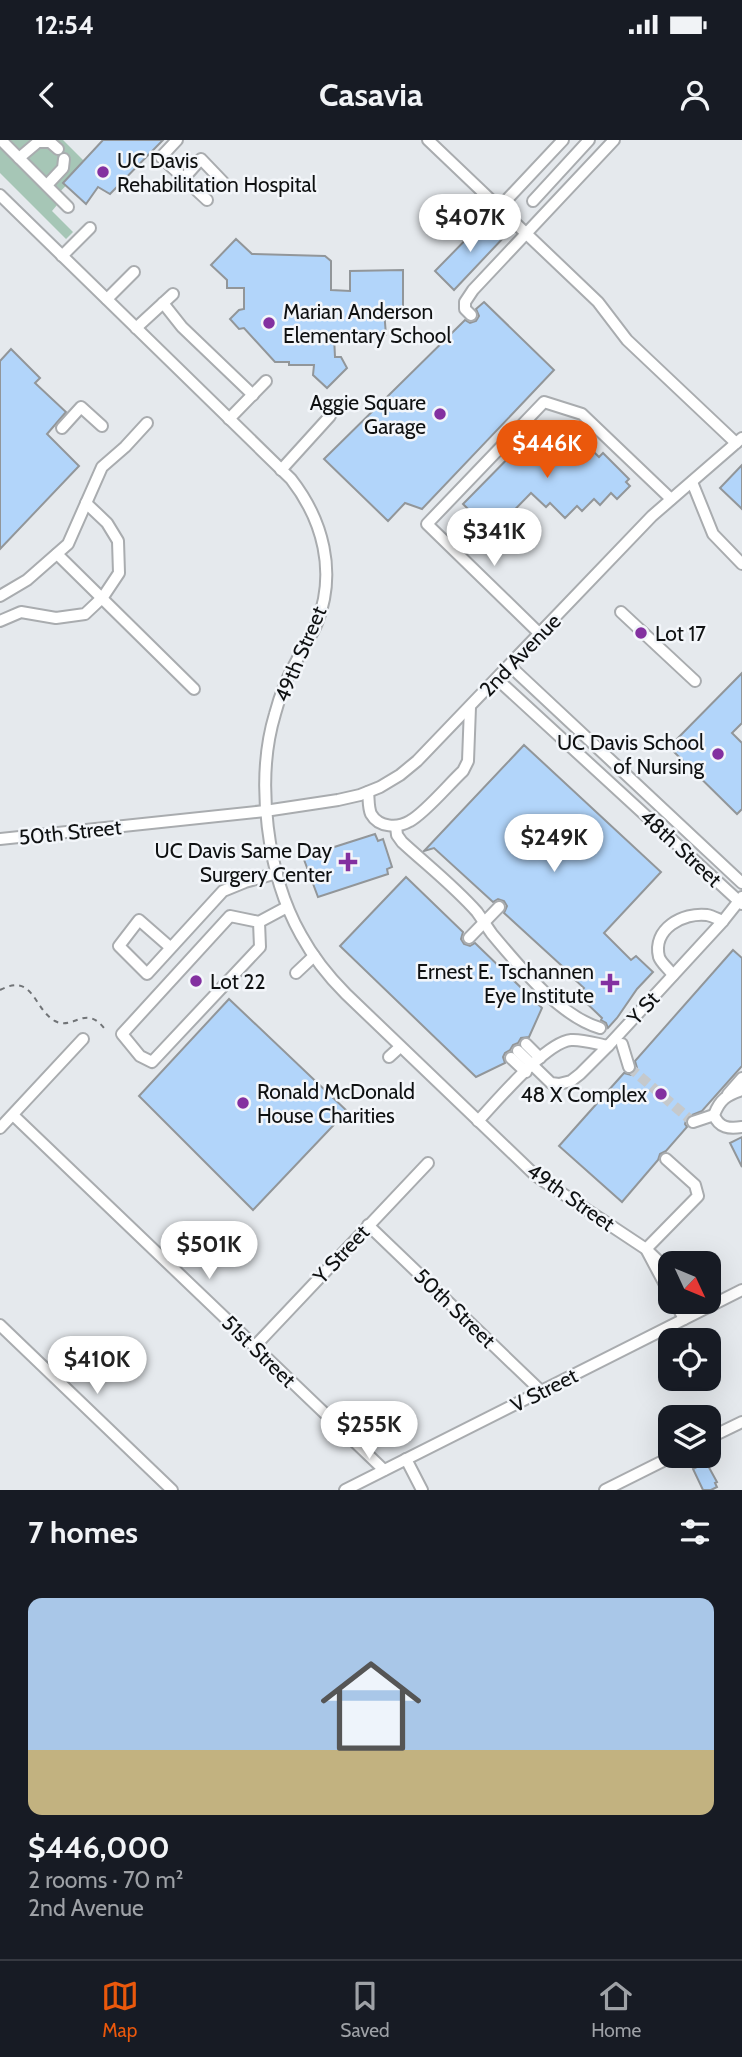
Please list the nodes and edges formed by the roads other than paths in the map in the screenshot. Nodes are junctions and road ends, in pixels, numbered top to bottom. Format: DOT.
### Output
graph roads {
  1 [pos="1,140"];
  2 [pos="177,140"];
  3 [pos="428,140"];
  4 [pos="563,140"];
  5 [pos="589,140"];
  6 [pos="614,140"];
  7 [pos="19,158"];
  8 [pos="184,178"];
  9 [pos="224,183"];
  10 [pos="47,186"];
  11 [pos="0,195"];
  12 [pos="207,200"];
  13 [pos="533,201"];
  14 [pos="68,207"];
  15 [pos="499,208"];
  16 [pos="90,228"];
  17 [pos="526,233"];
  18 [pos="62,256"];
  19 [pos="134,272"];
  20 [pos="173,294"];
  21 [pos="107,299"];
  22 [pos="163,303"];
  23 [pos="471,314"];
  24 [pos="136,328"];
  25 [pos="266,381"];
  26 [pos="253,395"];
  27 [pos="330,416"];
  28 [pos="229,419"];
  29 [pos="147,423"];
  30 [pos="102,426"];
  31 [pos="62,428"];
  32 [pos="739,441"];
  33 [pos="281,470"];
  34 [pos="692,482"];
  35 [pos="671,499"];
  36 [pos="86,503"];
  37 [pos="57,554"];
  38 [pos="742,565"];
  39 [pos="0,596"];
  40 [pos="103,597"];
  41 [pos="621,612"];
  42 [pos="0,621"];
  43 [pos="540,634"];
  44 [pos="510,666"];
  45 [pos="497,679"];
  46 [pos="695,681"];
  47 [pos="194,689"];
  48 [pos="470,707"];
  49 [pos="368,792"];
  50 [pos="265,811"];
  51 [pos="396,826"];
  52 [pos="0,839"];
  53 [pos="277,873"];
  54 [pos="742,883"];
  55 [pos="741,901"];
  56 [pos="288,906"];
  57 [pos="499,907"];
  58 [pos="723,921"];
  59 [pos="258,922"];
  60 [pos="484,922"];
  61 [pos="469,938"];
  62 [pos="171,948"];
  63 [pos="314,956"];
  64 [pos="296,973"];
  65 [pos="673,975"];
  66 [pos="605,1030"];
  67 [pos="83,1039"];
  68 [pos="622,1044"];
  69 [pos="608,1046"];
  70 [pos="400,1047"];
  71 [pos="518,1051"];
  72 [pos="390,1058"];
  73 [pos="533,1065"];
  74 [pos="629,1067"];
  75 [pos="742,1078"];
  76 [pos="742,1090"];
  77 [pos="728,1094"];
  78 [pos="13,1115"];
  79 [pos="714,1115"];
  80 [pos="478,1121"];
  81 [pos="693,1122"];
  82 [pos="742,1126"];
  83 [pos="0,1128"];
  84 [pos="666,1159"];
  85 [pos="428,1163"];
  86 [pos="368,1225"];
  87 [pos="646,1249"];
  88 [pos="658,1260"];
  89 [pos="658,1272"];
  90 [pos="742,1290"];
  91 [pos="685,1314"];
  92 [pos="688,1314"];
  93 [pos="688,1317"];
  94 [pos="0,1325"];
  95 [pos="255,1346"];
  96 [pos="541,1391"];
  97 [pos="742,1422"];
  98 [pos="721,1432"];
  99 [pos="406,1459"];
  100 [pos="658,1464"];
  101 [pos="384,1470"];
  102 [pos="172,1490"];
  103 [pos="345,1490"];
  104 [pos="422,1490"];
  105 [pos="605,1490"];
  1 -- 7 [label="street"];
  2 -- 8 [label="street"];
  3 -- 15 [label="street"];
  4 -- 15 [label="street"];
  5 -- 13 [label="street"];
  6 -- 17 [label="street"];
  7 -- 10 [label="street"];
  7 -- 10 [label="street"];
  8 -- 9 [label="street"];
  8 -- 12 [label="street"];
  10 -- 14 [label="street"];
  11 -- 18 [label="street, 49th Street"];
  15 -- 17 [label="street"];
  16 -- 18 [label="street"];
  17 -- 23 [label="street"];
  17 -- 32 [label="street"];
  18 -- 21 [label="street, 49th Street"];
  19 -- 21 [label="street"];
  20 -- 22 [label="street"];
  21 -- 24 [label="street, 49th Street"];
  22 -- 24 [label="street"];
  22 -- 26 [label="street"];
  24 -- 28 [label="street, 49th Street"];
  25 -- 26 [label="street"];
  26 -- 28 [label="street"];
  27 -- 33 [label="street"];
  28 -- 33 [label="street, 49th Street"];
  29 -- 36 [label="street"];
  30 -- 31 [label="street"];
  32 -- 34 [label="street, 2nd Avenue"];
  33 -- 50 [label="street, 49th Street"];
  34 -- 35 [label="street, 2nd Avenue"];
  34 -- 38 [label="street"];
  35 -- 43 [label="street, 2nd Avenue"];
  35 -- 43 [label="street"];
  36 -- 37 [label="street"];
  36 -- 40 [label="street"];
  37 -- 39 [label="street"];
  37 -- 40 [label="street"];
  40 -- 42 [label="street"];
  40 -- 47 [label="street"];
  41 -- 46 [label="street"];
  43 -- 44 [label="street, 2nd Avenue"];
  44 -- 45 [label="street, 2nd Avenue"];
  44 -- 54 [label="street, 48th Street"];
  45 -- 48 [label="street, 2nd Avenue"];
  45 -- 55 [label="street, 48th Street"];
  48 -- 49 [label="street, 2nd Avenue"];
  48 -- 51 [label="street"];
  49 -- 50 [label="street, 2nd Avenue"];
  49 -- 51 [label="street"];
  50 -- 52 [label="street, 50th Street"];
  50 -- 53 [label="street, 49th Street"];
  51 -- 60 [label="street"];
  53 -- 56 [label="street, 49th Street"];
  53 -- 62 [label="street"];
  55 -- 58 [label="street, Y St"];
  56 -- 59 [label="street"];
  56 -- 63 [label="street, 49th Street"];
  57 -- 60 [label="street"];
  58 -- 65 [label="street, Y St"];
  58 -- 65 [label="street"];
  59 -- 59 [label="street"];
  60 -- 61 [label="street"];
  60 -- 66 [label="street"];
  62 -- 62 [label="street"];
  63 -- 64 [label="street"];
  63 -- 70 [label="street, 49th Street"];
  65 -- 69 [label="street, Y St"];
  67 -- 78 [label="street"];
  68 -- 74 [label="street"];
  69 -- 73 [label="street"];
  69 -- 73 [label="street, Y St"];
  70 -- 72 [label="street"];
  70 -- 80 [label="street, 49th Street"];
  71 -- 73 [label="street"];
  73 -- 80 [label="street"];
  75 -- 77 [label="street"];
  76 -- 77 [label="street"];
  77 -- 79 [label="street"];
  78 -- 83 [label="street"];
  78 -- 95 [label="street, 51st Street"];
  79 -- 81 [label="street"];
  79 -- 82 [label="street"];
  80 -- 87 [label="street, 49th Street"];
  84 -- 87 [label="street"];
  85 -- 86 [label="street, Y Street"];
  86 -- 95 [label="street, Y Street"];
  86 -- 96 [label="street, 50th Street"];
  87 -- 88 [label="street, 49th Street"];
  87 -- 89 [label="street, 49th Street"];
  90 -- 93 [label="street, V Street"];
  91 -- 93 [label="street"];
  92 -- 93 [label="street"];
  93 -- 96 [label="street, V Street"];
  94 -- 102 [label="street"];
  95 -- 101 [label="street, 51st Street"];
  96 -- 99 [label="street, V Street"];
  97 -- 98 [label="street"];
  99 -- 101 [label="street, V Street"];
  99 -- 104 [label="street"];
  100 -- 105 [label="street"];
  101 -- 103 [label="street, V Street"];
}
